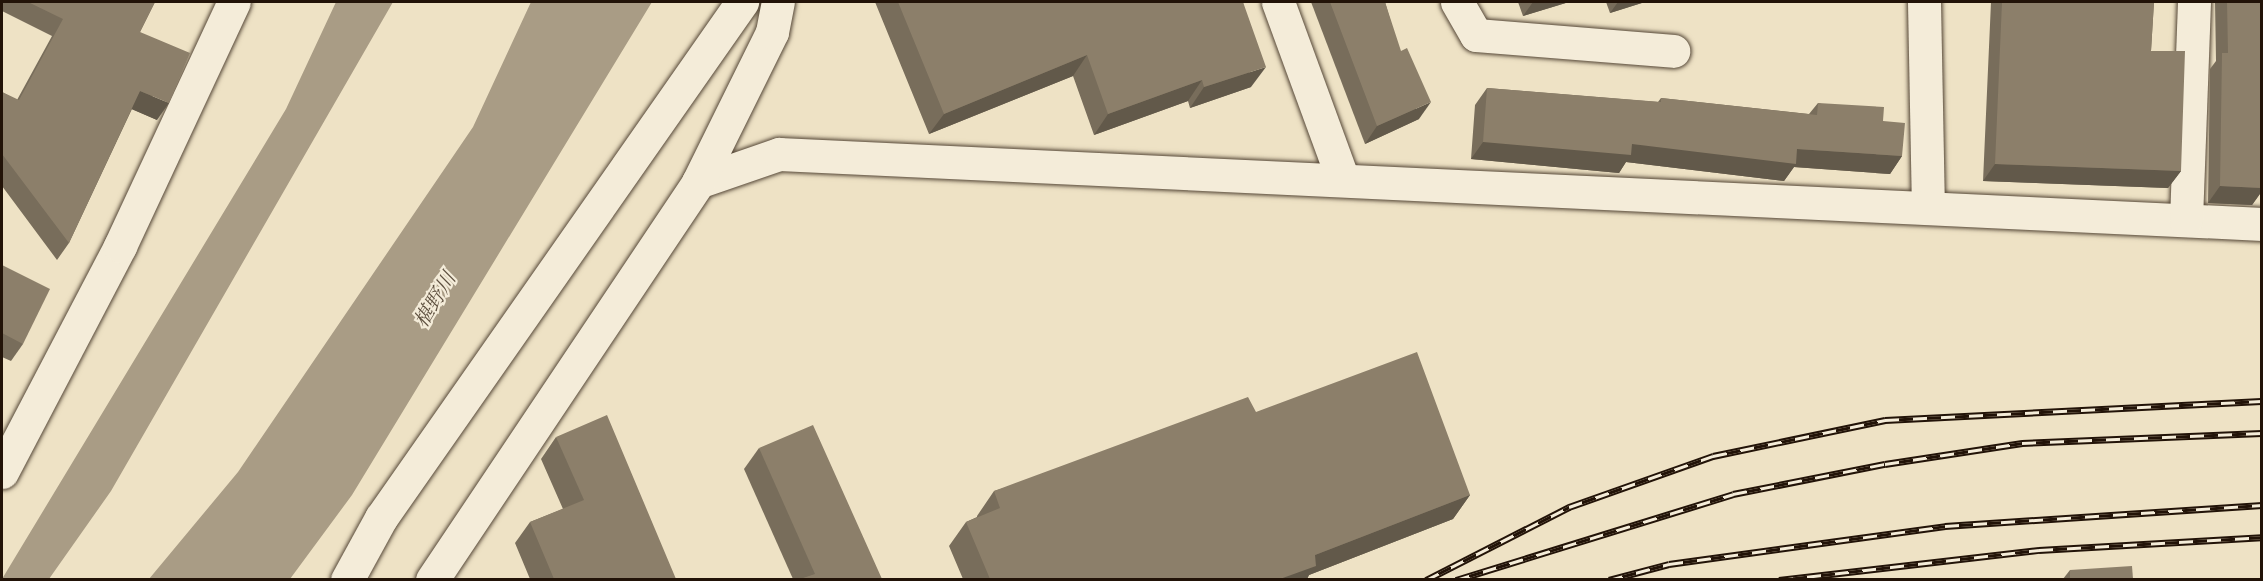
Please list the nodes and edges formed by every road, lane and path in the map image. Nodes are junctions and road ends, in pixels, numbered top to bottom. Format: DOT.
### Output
graph roads {
  1 [pos="234,2"];
  2 [pos="742,2"];
  3 [pos="778,2"];
  4 [pos="1278,2"];
  5 [pos="1457,2"];
  6 [pos="1924,2"];
  7 [pos="2194,2"];
  8 [pos="1673,51"];
  9 [pos="1343,180"];
  10 [pos="698,182"];
  11 [pos="1928,207"];
  12 [pos="2186,220"];
  13 [pos="2262,224"];
  14 [pos="2,472"];
  15 [pos="347,579"];
  16 [pos="432,579"];
  1 -- 14 [label="street"];
  2 -- 15 [label="street"];
  3 -- 10 [label="street"];
  4 -- 9 [label="street"];
  5 -- 8 [label="street"];
  6 -- 11 [label="street"];
  7 -- 12 [label="street"];
  9 -- 10 [label="street"];
  9 -- 11 [label="street"];
  10 -- 16 [label="street"];
  11 -- 12 [label="street"];
  12 -- 13 [label="street"];
}
